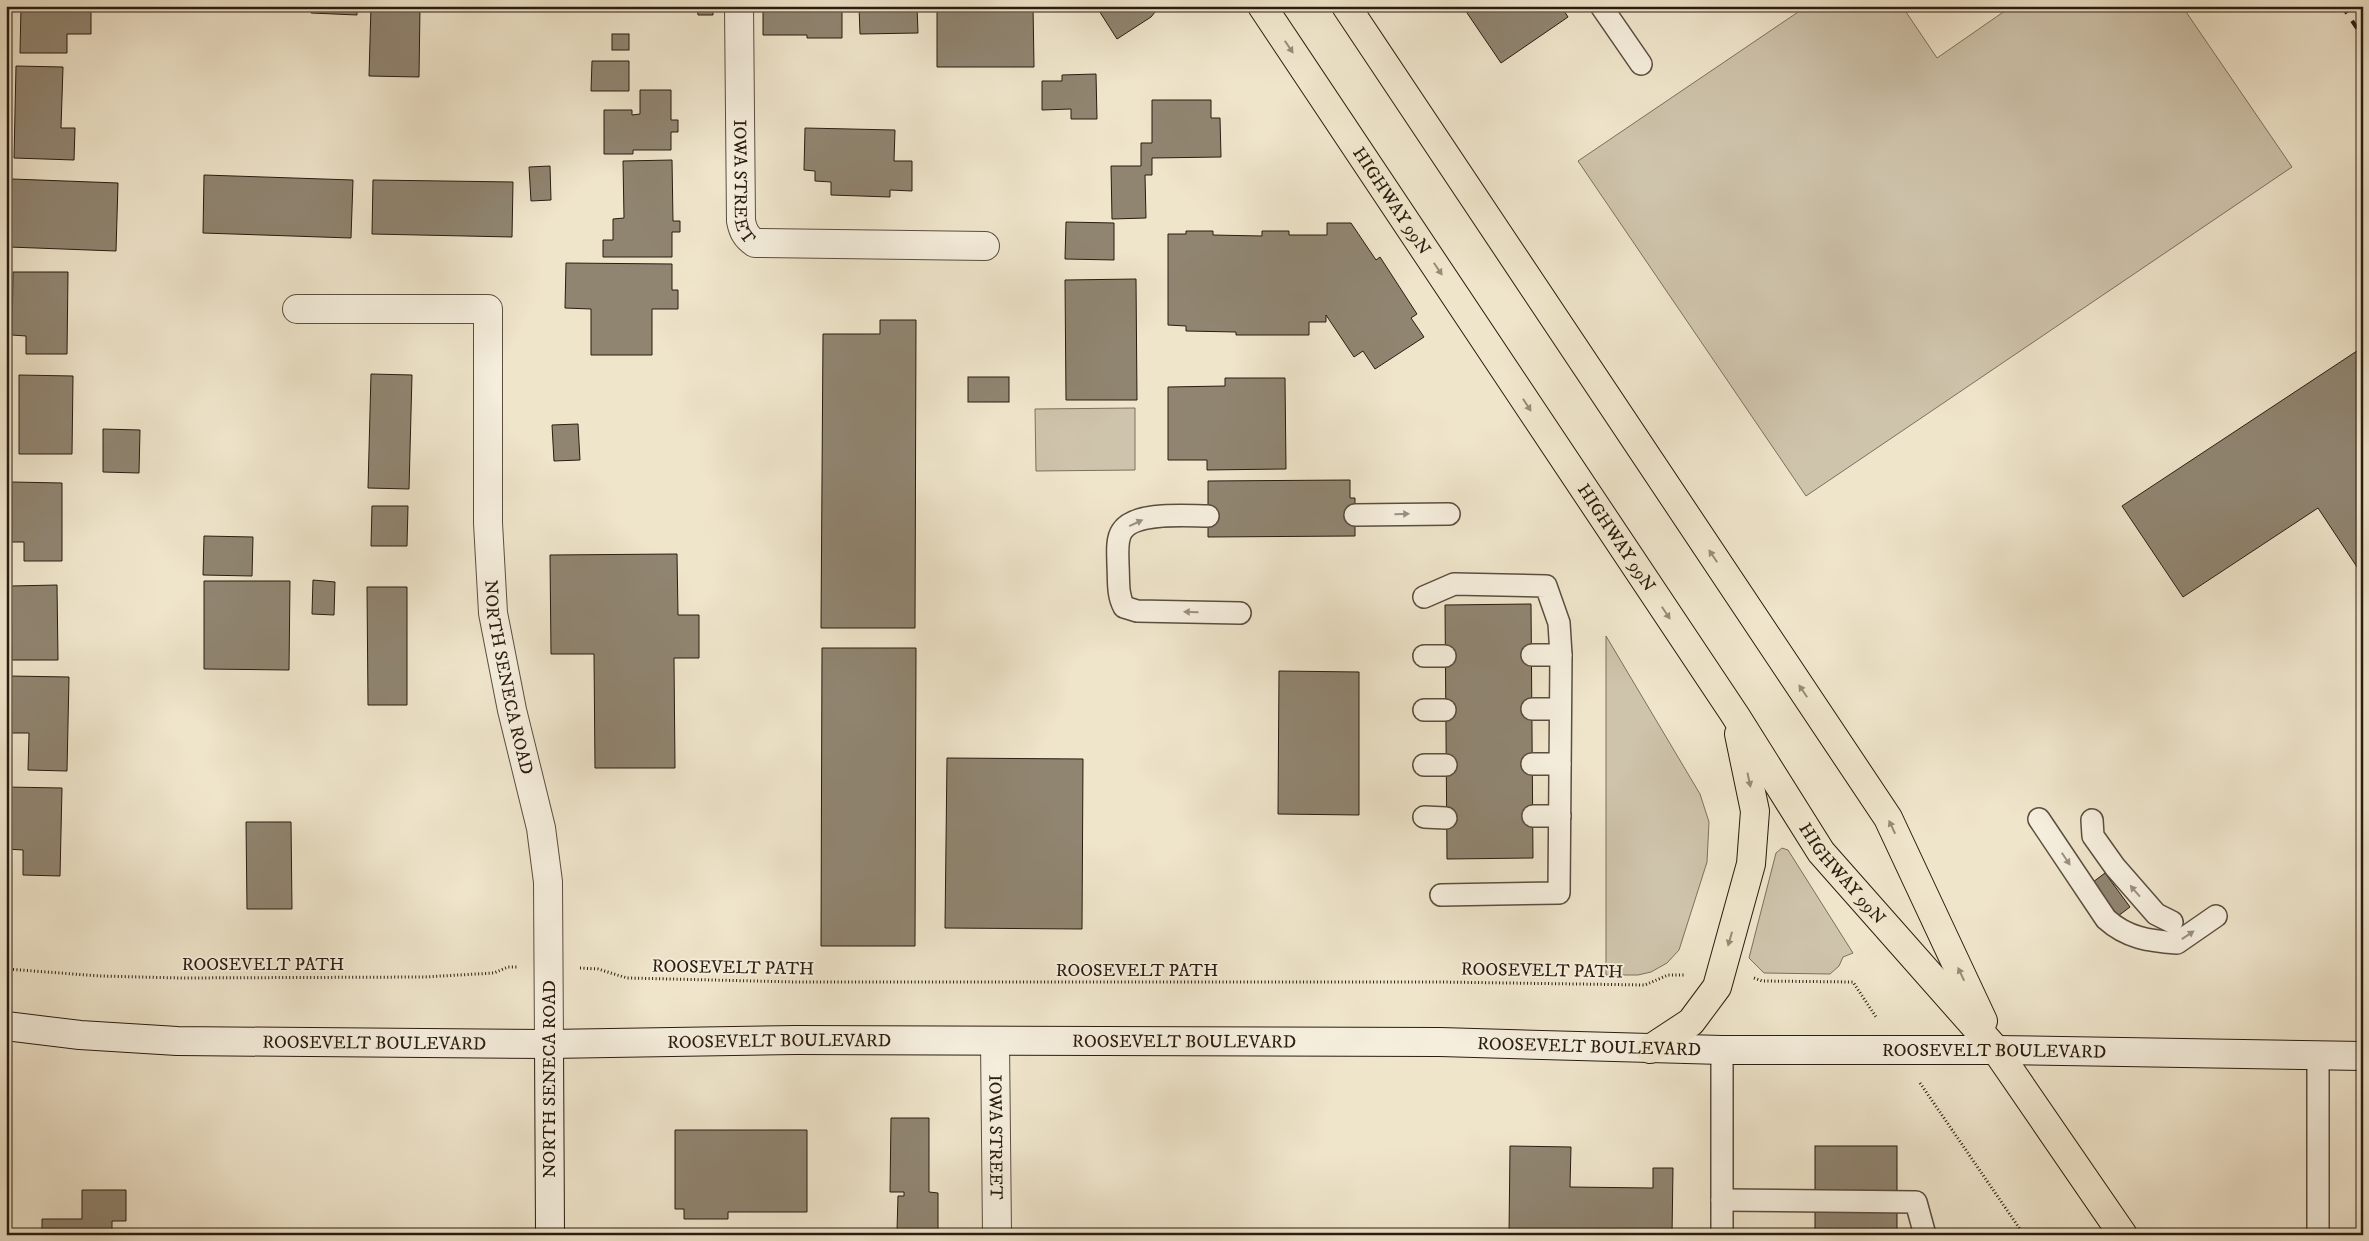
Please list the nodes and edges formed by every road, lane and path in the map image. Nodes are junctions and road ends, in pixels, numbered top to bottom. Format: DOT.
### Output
graph roads {
  1 [pos="739,6"];
  2 [pos="1262,6"];
  3 [pos="1346,6"];
  4 [pos="1601,6"];
  5 [pos="1641,64"];
  6 [pos="985,246"];
  7 [pos="297,309"];
  8 [pos="1449,514"];
  9 [pos="1355,515"];
  10 [pos="1208,516"];
  11 [pos="1424,597"];
  12 [pos="1240,613"];
  13 [pos="1532,655"];
  14 [pos="1561,655"];
  15 [pos="1532,709"];
  16 [pos="1560,709"];
  17 [pos="1424,710"];
  18 [pos="1446,710"];
  19 [pos="1734,715"];
  20 [pos="1532,764"];
  21 [pos="1560,764"];
  22 [pos="1424,765"];
  23 [pos="1446,765"];
  24 [pos="1533,816"];
  25 [pos="1560,816"];
  26 [pos="1424,817"];
  27 [pos="1446,818"];
  28 [pos="2039,819"];
  29 [pos="2092,820"];
  30 [pos="1441,895"];
  31 [pos="2216,916"];
  32 [pos="2172,922"];
  33 [pos="519,967"];
  34 [pos="584,968"];
  35 [pos="6,969"];
  36 [pos="1690,975"];
  37 [pos="1745,976"];
  38 [pos="1862,996"];
  39 [pos="6,1026"];
  40 [pos="995,1041"];
  41 [pos="550,1044"];
  42 [pos="1650,1049"];
  43 [pos="1722,1050"];
  44 [pos="1996,1050"];
  45 [pos="2318,1055"];
  46 [pos="2363,1056"];
  47 [pos="1936,1107"];
  48 [pos="1722,1200"];
  49 [pos="550,1235"];
  50 [pos="996,1235"];
  51 [pos="1722,1235"];
  52 [pos="1925,1235"];
  53 [pos="2024,1235"];
  54 [pos="2123,1235"];
  55 [pos="2318,1235"];
  1 -- 6 [label="main road, IOWA STREET"];
  2 -- 19 [label="main road, HIGHWAY 99N, one-way"];
  44 -- 3 [label="main road, HIGHWAY 99N, one-way"];
  4 -- 5 [label="lane"];
  7 -- 41 [label="main road, NORTH SENECA ROAD"];
  9 -- 8 [label="lane, one-way"];
  12 -- 10 [label="lane, one-way"];
  11 -- 14 [label="lane"];
  13 -- 14 [label="lane"];
  14 -- 16 [label="lane"];
  15 -- 16 [label="lane"];
  16 -- 21 [label="lane"];
  17 -- 18 [label="lane"];
  19 -- 42 [label="main road, one-way"];
  19 -- 44 [label="main road, HIGHWAY 99N"];
  20 -- 21 [label="lane"];
  21 -- 25 [label="lane"];
  22 -- 23 [label="lane"];
  24 -- 25 [label="lane"];
  25 -- 30 [label="lane"];
  26 -- 27 [label="lane"];
  28 -- 31 [label="lane, one-way"];
  32 -- 29 [label="lane, one-way"];
  33 -- 35 [label="path, ROOSEVELT PATH"];
  34 -- 36 [label="path, ROOSEVELT PATH"];
  37 -- 38 [label="path"];
  39 -- 41 [label="main road, ROOSEVELT BOULEVARD"];
  40 -- 41 [label="main road, ROOSEVELT BOULEVARD"];
  40 -- 42 [label="main road, ROOSEVELT BOULEVARD"];
  40 -- 50 [label="main road, IOWA STREET"];
  41 -- 49 [label="main road, NORTH SENECA ROAD"];
  42 -- 43 [label="main road, ROOSEVELT BOULEVARD"];
  43 -- 44 [label="main road, ROOSEVELT BOULEVARD"];
  43 -- 48 [label="lane"];
  44 -- 45 [label="main road, ROOSEVELT BOULEVARD"];
  44 -- 54 [label="main road, HIGHWAY 99N"];
  45 -- 46 [label="main road, ROOSEVELT BOULEVARD"];
  45 -- 55 [label="lane"];
  47 -- 53 [label="path"];
  48 -- 51 [label="lane"];
  48 -- 52 [label="lane"];
}
